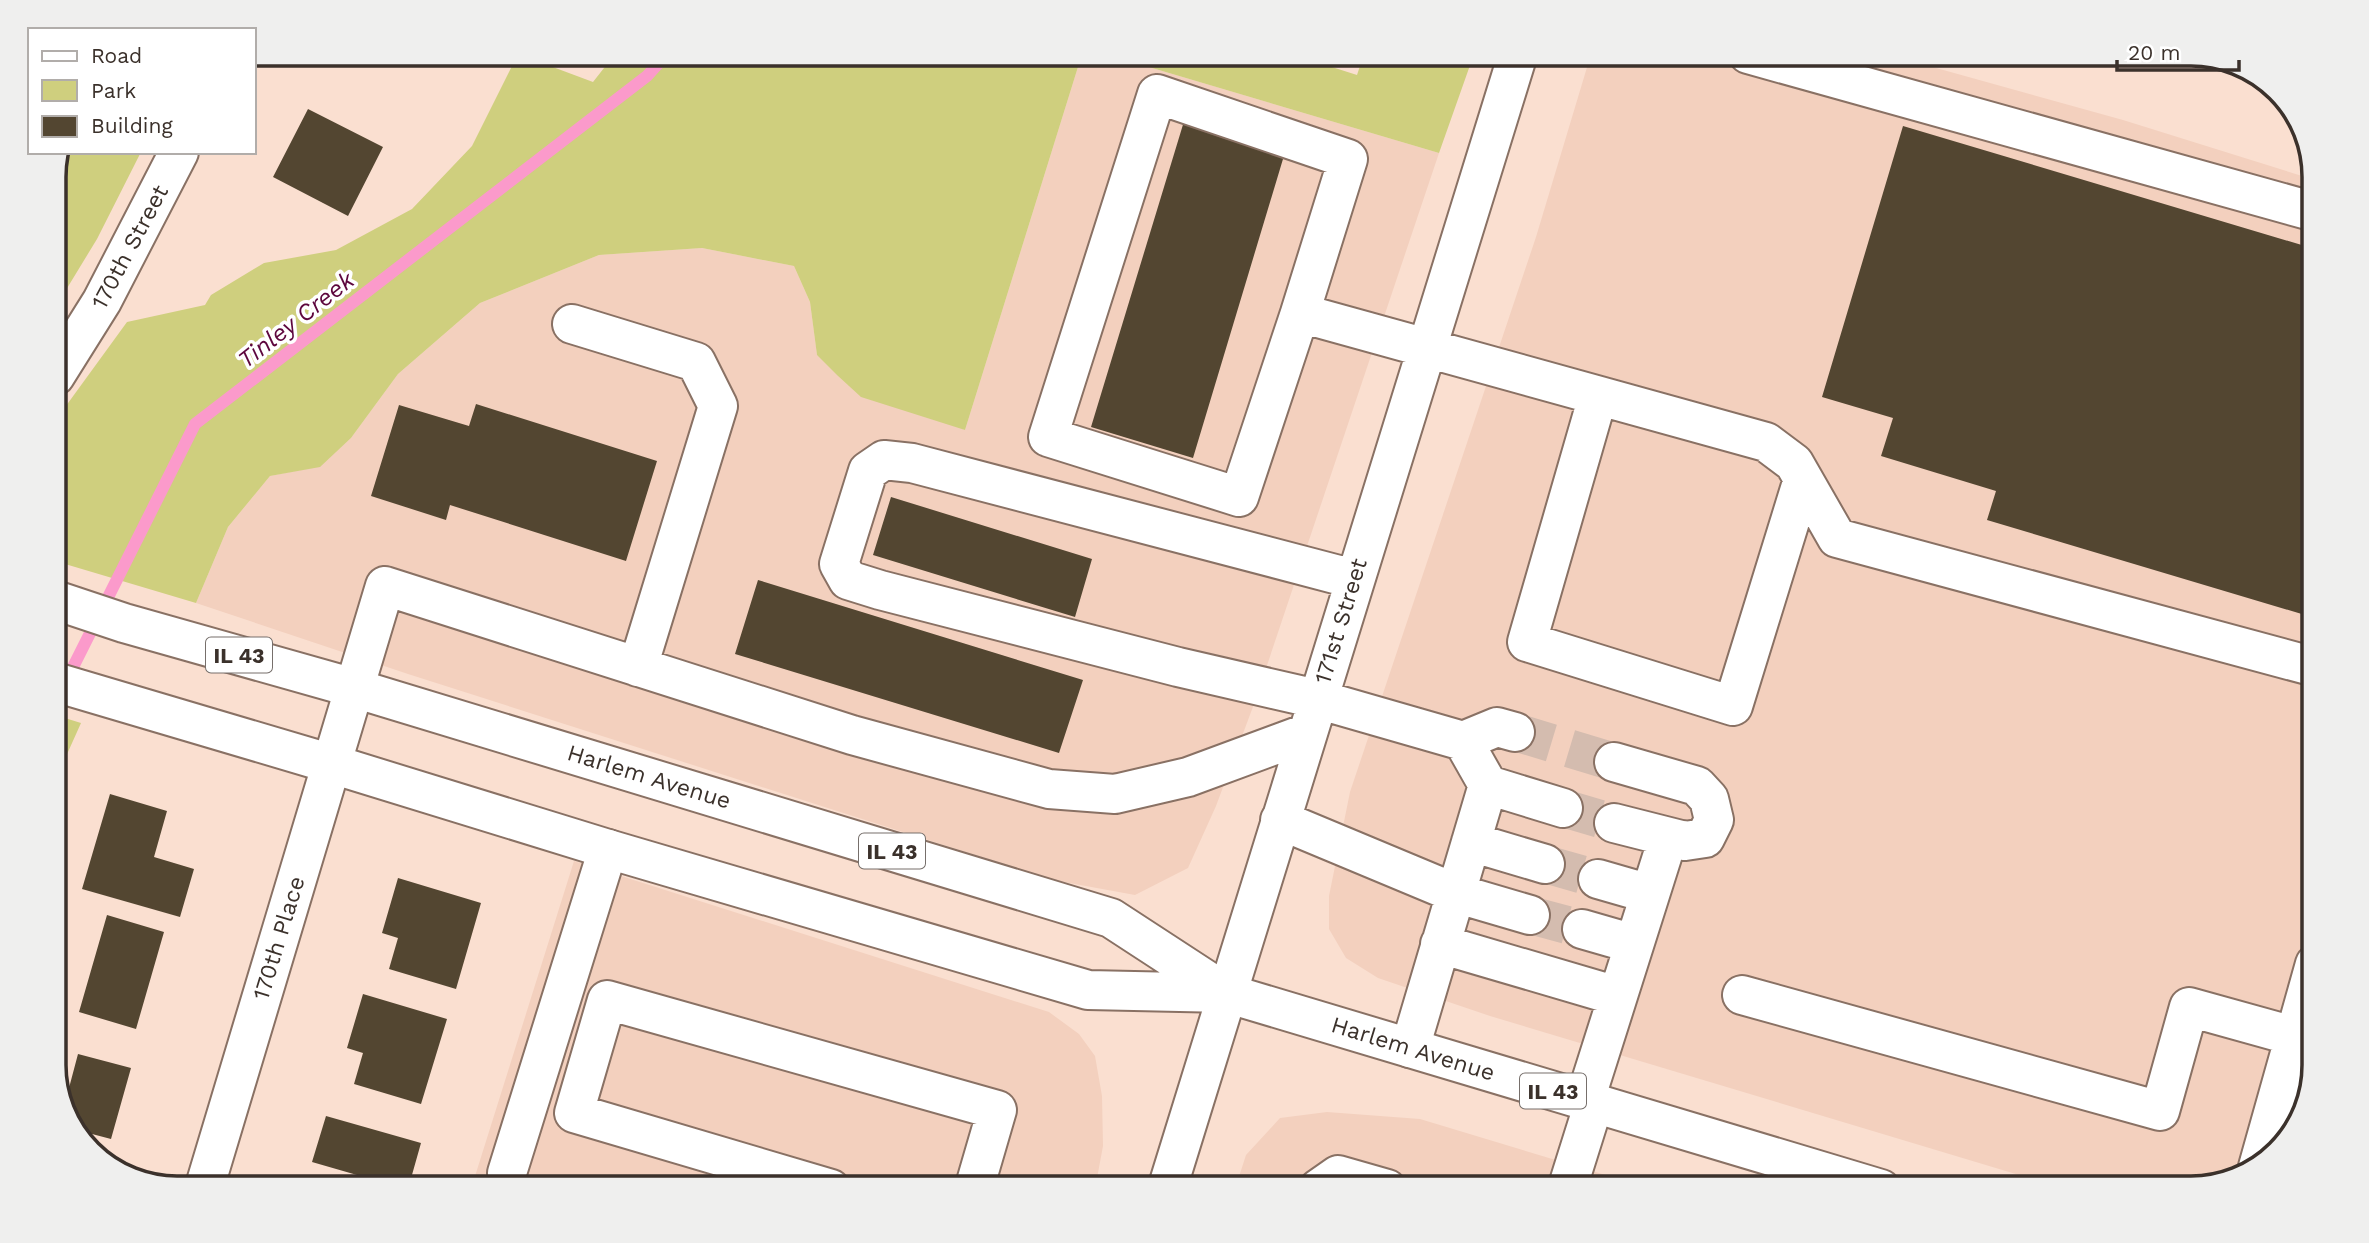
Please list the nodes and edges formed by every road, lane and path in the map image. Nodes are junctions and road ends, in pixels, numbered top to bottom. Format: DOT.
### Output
graph roads {
  1 [pos="1513,67"];
  2 [pos="1795,67"];
  3 [pos="178,154"];
  4 [pos="2302,208"];
  5 [pos="1300,313"];
  6 [pos="572,324"];
  7 [pos="1426,348"];
  8 [pos="67,356"];
  9 [pos="1598,396"];
  10 [pos="1803,479"];
  11 [pos="1354,579"];
  12 [pos="67,604"];
  13 [pos="2302,663"];
  14 [pos="638,667"];
  15 [pos="72,687"];
  16 [pos="354,688"];
  17 [pos="1312,716"];
  18 [pos="1515,732"];
  19 [pos="1463,741"];
  20 [pos="1615,762"];
  21 [pos="332,764"];
  22 [pos="1488,785"];
  23 [pos="1563,808"];
  24 [pos="1280,820"];
  25 [pos="1614,823"];
  26 [pos="1668,838"];
  27 [pos="1471,842"];
  28 [pos="608,849"];
  29 [pos="1545,864"];
  30 [pos="1598,878"];
  31 [pos="1650,894"];
  32 [pos="1447,921"];
  33 [pos="1525,931"];
  34 [pos="1577,946"];
  35 [pos="1625,973"];
  36 [pos="1226,993"];
  37 [pos="1742,995"];
  38 [pos="2302,1038"];
  39 [pos="2302,1047"];
  40 [pos="1410,1048"];
  41 [pos="1589,1102"];
  42 [pos="2265,1149"];
  43 [pos="208,1176"];
  44 [pos="507,1176"];
  45 [pos="787,1176"];
  46 [pos="978,1176"];
  47 [pos="1171,1176"];
  48 [pos="1570,1176"];
  49 [pos="1837,1176"];
  1 -- 7 [label="main road, 171st Street"];
  2 -- 4 [label="main road"];
  3 -- 8 [label="main road, 170th Street"];
  5 -- 5 [label="main road"];
  5 -- 7 [label="main road"];
  6 -- 14 [label="main road"];
  7 -- 9 [label="main road"];
  7 -- 11 [label="main road, 171st Street"];
  9 -- 10 [label="main road"];
  9 -- 10 [label="main road"];
  10 -- 13 [label="main road"];
  11 -- 17 [label="main road, 171st Street"];
  11 -- 17 [label="main road"];
  12 -- 16 [label="main road, Harlem Avenue / IL 43"];
  14 -- 16 [label="main road, 170th Place"];
  14 -- 17 [label="main road"];
  15 -- 21 [label="main road, Harlem Avenue / IL 43"];
  16 -- 21 [label="main road, 170th Place"];
  16 -- 36 [label="main road, Harlem Avenue / IL 43"];
  17 -- 19 [label="main road"];
  17 -- 24 [label="main road, 171st Street"];
  18 -- 19 [label="main road"];
  19 -- 22 [label="main road"];
  20 -- 26 [label="main road"];
  21 -- 28 [label="main road, Harlem Avenue / IL 43"];
  21 -- 43 [label="main road, 170th Place"];
  22 -- 23 [label="main road"];
  22 -- 27 [label="main road"];
  24 -- 32 [label="main road"];
  24 -- 36 [label="main road, 171st Street"];
  25 -- 26 [label="main road"];
  26 -- 31 [label="main road"];
  27 -- 29 [label="main road"];
  27 -- 32 [label="main road"];
  28 -- 36 [label="main road, Harlem Avenue / IL 43"];
  28 -- 44 [label="main road"];
  30 -- 31 [label="main road"];
  31 -- 35 [label="main road"];
  32 -- 33 [label="main road"];
  32 -- 35 [label="main road"];
  32 -- 40 [label="main road"];
  34 -- 35 [label="main road"];
  35 -- 41 [label="main road"];
  36 -- 40 [label="main road, Harlem Avenue / IL 43"];
  36 -- 47 [label="main road, 171st Street"];
  37 -- 38 [label="main road"];
  39 -- 42 [label="main road"];
  40 -- 41 [label="main road, Harlem Avenue / IL 43"];
  41 -- 48 [label="main road"];
  41 -- 49 [label="main road, Harlem Avenue / IL 43"];
  45 -- 46 [label="main road"];
}
